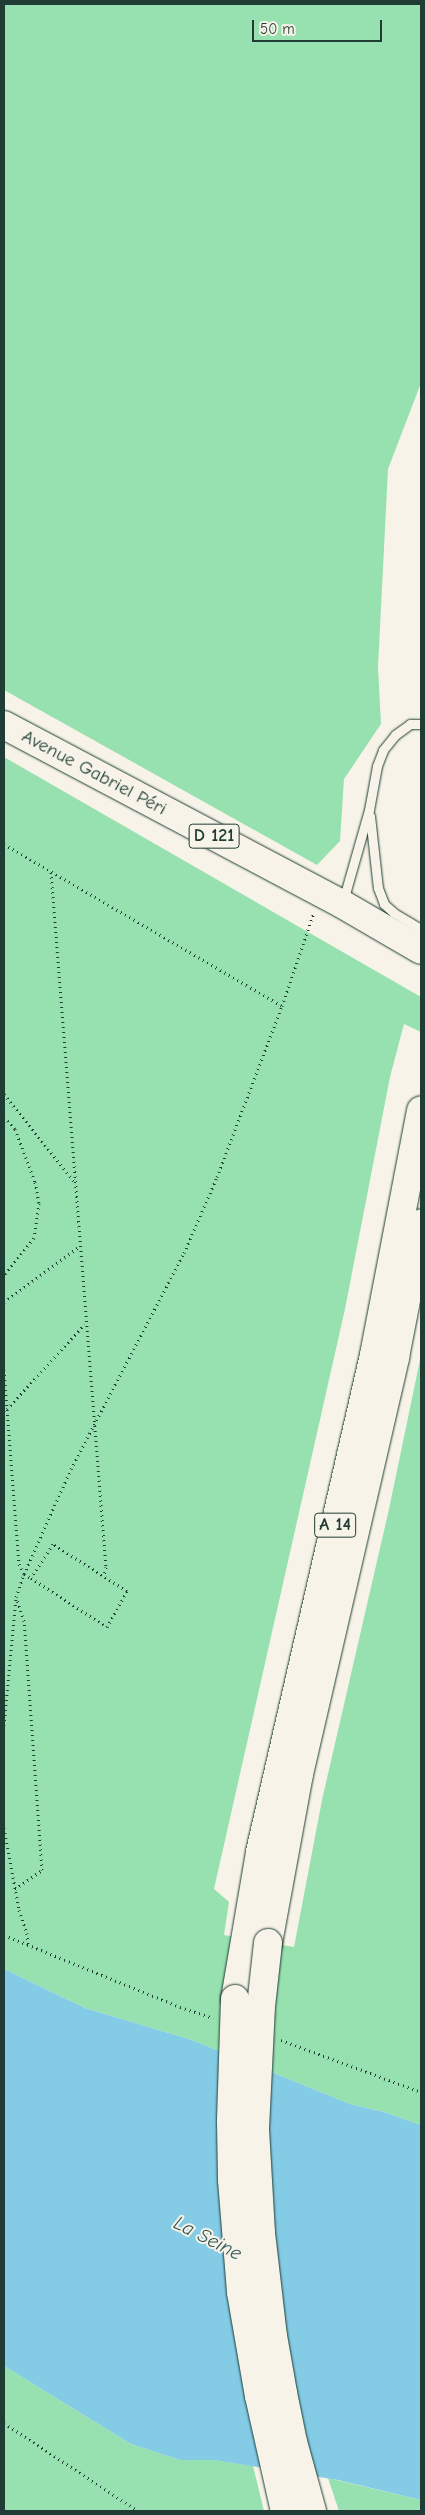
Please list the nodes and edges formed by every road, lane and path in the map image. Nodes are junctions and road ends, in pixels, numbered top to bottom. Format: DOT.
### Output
graph roads {
  1 [pos="421,724"];
  2 [pos="4,725"];
  3 [pos="370,810"];
  4 [pos="4,844"];
  5 [pos="51,872"];
  6 [pos="342,904"];
  7 [pos="315,910"];
  8 [pos="421,929"];
  9 [pos="421,950"];
  10 [pos="282,1006"];
  11 [pos="4,1094"];
  12 [pos="421,1110"];
  13 [pos="4,1118"];
  14 [pos="74,1182"];
  15 [pos="421,1223"];
  16 [pos="80,1246"];
  17 [pos="4,1275"];
  18 [pos="4,1302"];
  19 [pos="85,1324"];
  20 [pos="4,1370"];
  21 [pos="6,1409"];
  22 [pos="94,1427"];
  23 [pos="24,1574"];
  24 [pos="104,1575"];
  25 [pos="30,1578"];
  26 [pos="16,1597"];
  27 [pos="4,1710"];
  28 [pos="4,1725"];
  29 [pos="4,1828"];
  30 [pos="15,1889"];
  31 [pos="256,1941"];
  32 [pos="28,1945"];
  33 [pos="4,2423"];
  34 [pos="138,2511"];
  35 [pos="285,2511"];
  36 [pos="312,2511"];
  1 -- 3 [label="lane"];
  2 -- 6 [label="main road, Avenue Gabriel Péri / D 121"];
  3 -- 6 [label="lane"];
  3 -- 8 [label="lane"];
  4 -- 5 [label="path"];
  5 -- 10 [label="path"];
  5 -- 14 [label="path"];
  6 -- 9 [label="main road, Avenue Gabriel Péri / D 121"];
  7 -- 10 [label="path"];
  10 -- 22 [label="path"];
  11 -- 14 [label="path"];
  12 -- 31 [label="main road, A 14"];
  13 -- 17 [label="path"];
  14 -- 16 [label="path"];
  15 -- 31 [label="main road, A 14"];
  16 -- 18 [label="path"];
  16 -- 19 [label="path"];
  19 -- 21 [label="path"];
  19 -- 22 [label="path"];
  20 -- 21 [label="path"];
  21 -- 23 [label="path"];
  22 -- 23 [label="path"];
  22 -- 24 [label="path"];
  23 -- 25 [label="path"];
  23 -- 26 [label="path"];
  24 -- 25 [label="path"];
  24 -- 25 [label="path"];
  26 -- 27 [label="path"];
  26 -- 30 [label="path"];
  27 -- 28 [label="path"];
  29 -- 30 [label="path"];
  30 -- 32 [label="path"];
  31 -- 35 [label="main road, A 14, bridge"];
  31 -- 36 [label="main road, A 14, bridge"];
  33 -- 34 [label="path"];
}
